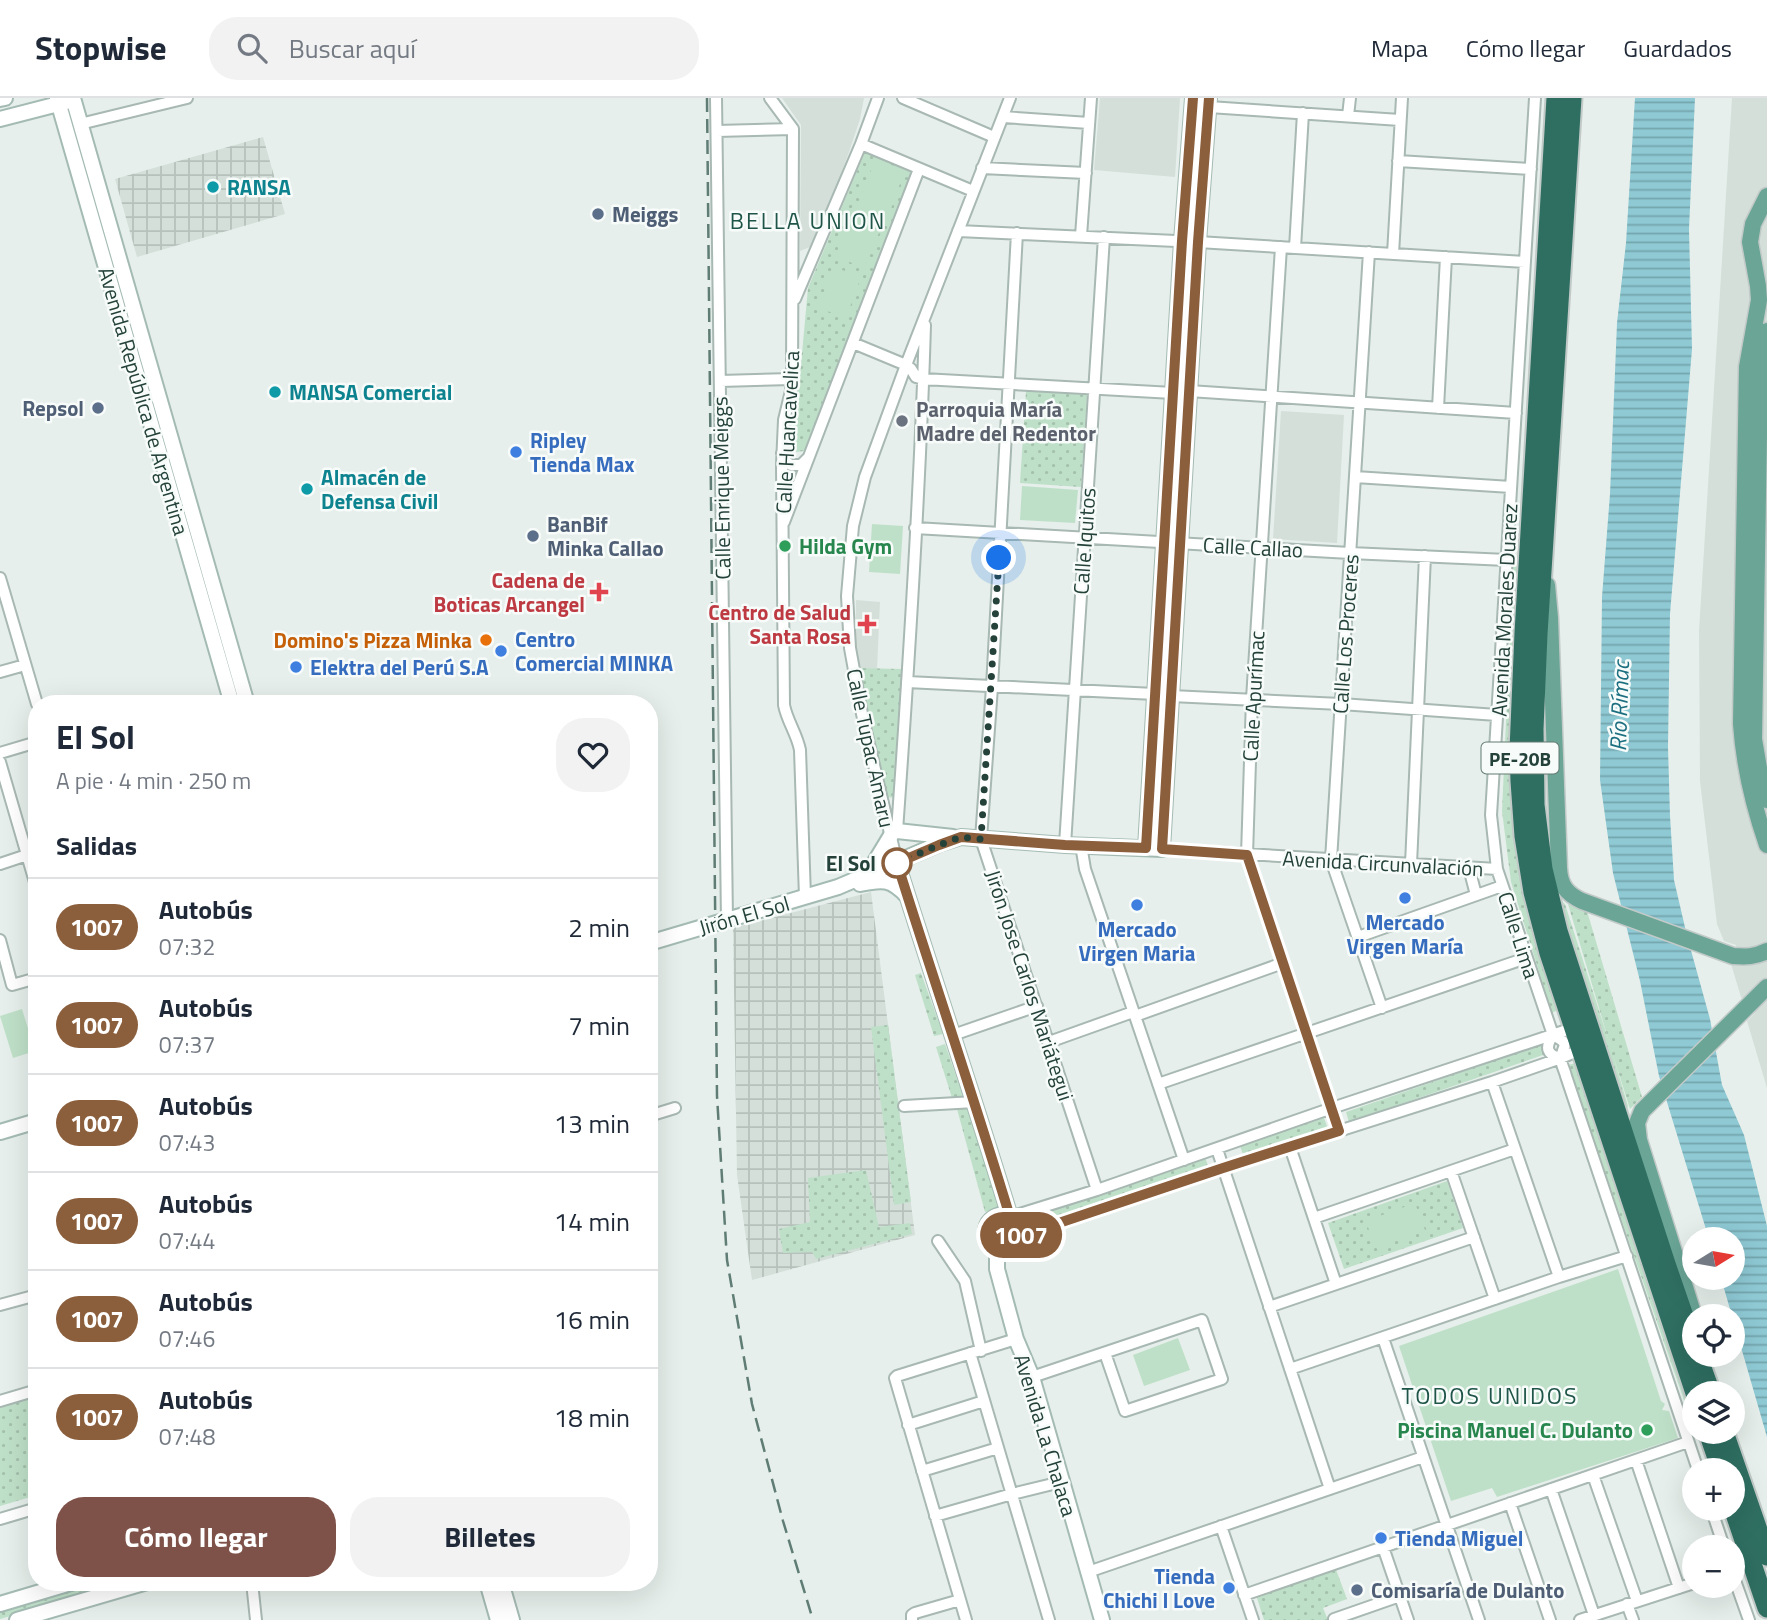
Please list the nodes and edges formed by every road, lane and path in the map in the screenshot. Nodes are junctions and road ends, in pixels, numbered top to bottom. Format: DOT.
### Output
graph roads {
  1 [pos="5,98"];
  2 [pos="187,98"];
  3 [pos="716,98"];
  4 [pos="770,98"];
  5 [pos="878,98"];
  6 [pos="902,98"];
  7 [pos="1010,98"];
  8 [pos="1091,98"];
  9 [pos="1193,98"];
  10 [pos="1350,98"];
  11 [pos="1402,98"];
  12 [pos="1535,98"];
  13 [pos="1556,98"];
  14 [pos="1572,98"];
  15 [pos="0,99"];
  16 [pos="76,99"];
  17 [pos="58,101"];
  18 [pos="1209,103"];
  19 [pos="1303,113"];
  20 [pos="1349,116"];
  21 [pos="1003,117"];
  22 [pos="0,119"];
  23 [pos="1400,120"];
  24 [pos="1089,123"];
  25 [pos="80,124"];
  26 [pos="793,129"];
  27 [pos="717,131"];
  28 [pos="994,137"];
  29 [pos="862,144"];
  30 [pos="1398,161"];
  31 [pos="982,168"];
  32 [pos="919,169"];
  33 [pos="1531,169"];
  34 [pos="1086,173"];
  35 [pos="973,191"];
  36 [pos="1767,196"];
  37 [pos="958,231"];
  38 [pos="1017,233"];
  39 [pos="1081,236"];
  40 [pos="1104,237"];
  41 [pos="1182,241"];
  42 [pos="1198,242"];
  43 [pos="1281,247"];
  44 [pos="1295,248"];
  45 [pos="1369,252"];
  46 [pos="1393,254"];
  47 [pos="1446,257"];
  48 [pos="1525,262"];
  49 [pos="1754,264"];
  50 [pos="1767,279"];
  51 [pos="793,305"];
  52 [pos="925,315"];
  53 [pos="1767,331"];
  54 [pos="853,343"];
  55 [pos="906,365"];
  56 [pos="923,379"];
  57 [pos="792,380"];
  58 [pos="720,381"];
  59 [pos="1009,384"];
  60 [pos="1094,390"];
  61 [pos="1189,391"];
  62 [pos="1173,393"];
  63 [pos="1272,397"];
  64 [pos="1359,403"];
  65 [pos="1438,408"];
  66 [pos="1516,413"];
  67 [pos="782,453"];
  68 [pos="809,456"];
  69 [pos="1355,477"];
  70 [pos="1511,487"];
  71 [pos="915,528"];
  72 [pos="782,529"];
  73 [pos="1001,533"];
  74 [pos="1084,538"];
  75 [pos="1164,542"];
  76 [pos="1180,543"];
  77 [pos="1543,544"];
  78 [pos="1262,548"];
  79 [pos="1350,553"];
  80 [pos="1425,556"];
  81 [pos="1507,560"];
  82 [pos="1,583"];
  83 [pos="25,665"];
  84 [pos="0,672"];
  85 [pos="907,682"];
  86 [pos="992,687"];
  87 [pos="1075,691"];
  88 [pos="1155,694"];
  89 [pos="34,695"];
  90 [pos="229,695"];
  91 [pos="244,695"];
  92 [pos="1171,696"];
  93 [pos="1252,699"];
  94 [pos="1341,704"];
  95 [pos="1418,710"];
  96 [pos="1497,715"];
  97 [pos="28,745"];
  98 [pos="0,753"];
  99 [pos="0,762"];
  100 [pos="1767,800"];
  101 [pos="13,807"];
  102 [pos="0,811"];
  103 [pos="893,833"];
  104 [pos="961,837"];
  105 [pos="981,839"];
  106 [pos="1065,845"];
  107 [pos="1082,845"];
  108 [pos="1767,845"];
  109 [pos="1146,848"];
  110 [pos="1162,849"];
  111 [pos="27,855"];
  112 [pos="1247,855"];
  113 [pos="28,858"];
  114 [pos="1331,860"];
  115 [pos="897,863"];
  116 [pos="0,864"];
  117 [pos="1411,864"];
  118 [pos="1469,868"];
  119 [pos="1497,869"];
  120 [pos="867,874"];
  121 [pos="1502,886"];
  122 [pos="838,887"];
  123 [pos="1476,895"];
  124 [pos="907,896"];
  125 [pos="805,897"];
  126 [pos="727,920"];
  127 [pos="1358,937"];
  128 [pos="0,940"];
  129 [pos="658,940"];
  130 [pos="1767,951"];
  131 [pos="1526,958"];
  132 [pos="1283,963"];
  133 [pos="28,981"];
  134 [pos="1767,986"];
  135 [pos="1037,1006"];
  136 [pos="1382,1008"];
  137 [pos="1134,1014"];
  138 [pos="1573,1028"];
  139 [pos="1307,1034"];
  140 [pos="953,1035"];
  141 [pos="1553,1035"];
  142 [pos="1049,1042"];
  143 [pos="1580,1050"];
  144 [pos="1561,1058"];
  145 [pos="1492,1082"];
  146 [pos="1158,1084"];
  147 [pos="975,1102"];
  148 [pos="904,1106"];
  149 [pos="675,1108"];
  150 [pos="1332,1108"];
  151 [pos="658,1113"];
  152 [pos="28,1124"];
  153 [pos="1339,1131"];
  154 [pos="0,1132"];
  155 [pos="1290,1147"];
  156 [pos="1217,1149"];
  157 [pos="1515,1149"];
  158 [pos="1184,1160"];
  159 [pos="1223,1168"];
  160 [pos="1451,1171"];
  161 [pos="1097,1190"];
  162 [pos="1010,1217"];
  163 [pos="1314,1218"];
  164 [pos="1020,1236"];
  165 [pos="1474,1237"];
  166 [pos="938,1241"];
  167 [pos="997,1248"];
  168 [pos="1627,1256"];
  169 [pos="1559,1277"];
  170 [pos="1336,1284"];
  171 [pos="28,1297"];
  172 [pos="1495,1299"];
  173 [pos="1690,1304"];
  174 [pos="0,1305"];
  175 [pos="1682,1306"];
  176 [pos="1269,1307"];
  177 [pos="1383,1338"];
  178 [pos="1016,1339"];
  179 [pos="976,1352"];
  180 [pos="1105,1353"];
  181 [pos="1290,1369"];
  182 [pos="1032,1377"];
  183 [pos="1691,1381"];
  184 [pos="28,1393"];
  185 [pos="0,1401"];
  186 [pos="984,1401"];
  187 [pos="1682,1424"];
  188 [pos="908,1425"];
  189 [pos="1682,1444"];
  190 [pos="1728,1444"];
  191 [pos="998,1448"];
  192 [pos="1423,1457"];
  193 [pos="1636,1460"];
  194 [pos="922,1471"];
  195 [pos="1593,1475"];
  196 [pos="1061,1482"];
  197 [pos="1330,1489"];
  198 [pos="1551,1489"];
  199 [pos="1012,1494"];
  200 [pos="1510,1503"];
  201 [pos="28,1511"];
  202 [pos="935,1517"];
  203 [pos="0,1519"];
  204 [pos="1737,1521"];
  205 [pos="1447,1525"];
  206 [pos="1221,1526"];
  207 [pos="1383,1547"];
  208 [pos="1767,1556"];
  209 [pos="1088,1572"];
  210 [pos="1682,1587"];
  211 [pos="1679,1588"];
  212 [pos="44,1591"];
  213 [pos="116,1591"];
  214 [pos="253,1591"];
  215 [pos="489,1591"];
  216 [pos="504,1591"];
  217 [pos="1244,1595"];
  218 [pos="1399,1596"];
  219 [pos="1741,1598"];
  220 [pos="960,1600"];
  221 [pos="1632,1603"];
  222 [pos="0,1604"];
  223 [pos="1767,1608"];
  224 [pos="1594,1615"];
  225 [pos="1334,1619"];
  226 [pos="17,1620"];
  227 [pos="256,1620"];
  228 [pos="498,1620"];
  229 [pos="512,1620"];
  230 [pos="912,1620"];
  231 [pos="966,1620"];
  232 [pos="1049,1620"];
  233 [pos="1102,1620"];
  234 [pos="1253,1620"];
  235 [pos="1408,1620"];
  236 [pos="1479,1620"];
  237 [pos="1550,1620"];
  238 [pos="1580,1620"];
  239 [pos="1633,1620"];
  240 [pos="1749,1620"];
  1 -- 15 [label="street"];
  2 -- 25 [label="street"];
  3 -- 27 [label="street, Calle Enrique Meiggs"];
  4 -- 26 [label="street"];
  5 -- 29 [label="street"];
  6 -- 28 [label="street"];
  7 -- 21 [label="street, Calle Tupac Amaru"];
  8 -- 24 [label="street"];
  9 -- 41 [label="street"];
  10 -- 20 [label="street"];
  11 -- 23 [label="street"];
  12 -- 33 [label="street, Calle Lima"];
  13 -- 138 [label="highway, Avenida Morales Duarez / PE-20B"];
  14 -- 77 [label="highway, Avenida Morales Duarez / PE-20B"];
  16 -- 17 [label="street"];
  16 -- 25 [label="street, Avenida República de Argentina"];
  17 -- 22 [label="street"];
  17 -- 90 [label="street, Avenida República de Argentina"];
  18 -- 19 [label="street"];
  18 -- 42 [label="street"];
  19 -- 20 [label="street"];
  19 -- 44 [label="street"];
  20 -- 23 [label="street"];
  21 -- 24 [label="street"];
  21 -- 28 [label="street, Calle Tupac Amaru"];
  23 -- 30 [label="street"];
  24 -- 34 [label="street"];
  25 -- 91 [label="street, Avenida República de Argentina"];
  26 -- 27 [label="street"];
  26 -- 51 [label="street, Calle Huancavelica"];
  27 -- 58 [label="street, Calle Enrique Meiggs"];
  28 -- 31 [label="street, Calle Tupac Amaru"];
  29 -- 32 [label="street"];
  29 -- 51 [label="street"];
  30 -- 33 [label="street"];
  30 -- 46 [label="street"];
  31 -- 34 [label="street"];
  31 -- 35 [label="street, Calle Tupac Amaru"];
  32 -- 35 [label="street"];
  32 -- 54 [label="street"];
  33 -- 48 [label="street, Calle Lima"];
  34 -- 39 [label="street"];
  35 -- 37 [label="street, Calle Tupac Amaru"];
  36 -- 49 [label="main road"];
  37 -- 38 [label="street"];
  37 -- 52 [label="street, Calle Tupac Amaru"];
  38 -- 39 [label="street"];
  38 -- 59 [label="street, Jirón Jose Carlos Mariátegui"];
  39 -- 40 [label="street"];
  40 -- 41 [label="street"];
  40 -- 60 [label="street, Calle Iquitos"];
  41 -- 42 [label="street"];
  41 -- 62 [label="street"];
  42 -- 43 [label="street"];
  42 -- 61 [label="street"];
  43 -- 44 [label="street"];
  43 -- 63 [label="street, Calle Apurímac"];
  44 -- 45 [label="street"];
  45 -- 46 [label="street"];
  45 -- 64 [label="street, Calle Los Proceres"];
  46 -- 47 [label="street"];
  47 -- 48 [label="street"];
  47 -- 65 [label="street"];
  48 -- 66 [label="street, Calle Lima"];
  49 -- 50 [label="main road"];
  49 -- 108 [label="main road"];
  51 -- 57 [label="street, Calle Huancavelica"];
  52 -- 55 [label="street, Calle Tupac Amaru"];
  52 -- 56 [label="street, Calle Tupac Amaru"];
  53 -- 100 [label="main road"];
  54 -- 55 [label="street"];
  54 -- 68 [label="street"];
  55 -- 56 [label="street"];
  55 -- 103 [label="street, Calle Tupac Amaru"];
  56 -- 59 [label="street"];
  56 -- 71 [label="street, Calle Tupac Amaru"];
  57 -- 58 [label="street"];
  57 -- 67 [label="street, Calle Huancavelica"];
  58 -- 126 [label="street, Calle Enrique Meiggs"];
  59 -- 60 [label="street"];
  59 -- 73 [label="street, Jirón Jose Carlos Mariátegui"];
  60 -- 62 [label="street"];
  60 -- 74 [label="street, Calle Iquitos"];
  61 -- 63 [label="street"];
  61 -- 76 [label="street"];
  62 -- 75 [label="street"];
  63 -- 64 [label="street"];
  63 -- 78 [label="street, Calle Apurímac"];
  64 -- 65 [label="street"];
  64 -- 69 [label="street, Calle Los Proceres"];
  65 -- 66 [label="street"];
  66 -- 70 [label="street, Calle Lima"];
  67 -- 68 [label="street"];
  67 -- 72 [label="street, Calle Huancavelica"];
  68 -- 72 [label="street"];
  69 -- 70 [label="street"];
  69 -- 79 [label="street, Calle Los Proceres"];
  70 -- 81 [label="street, Calle Lima"];
  71 -- 73 [label="street, Calle Callao"];
  71 -- 85 [label="street, Calle Tupac Amaru"];
  72 -- 125 [label="street, Calle Huancavelica"];
  73 -- 74 [label="street, Calle Callao"];
  73 -- 86 [label="street, Jirón Jose Carlos Mariátegui"];
  74 -- 75 [label="street, Calle Callao"];
  74 -- 87 [label="street, Calle Iquitos"];
  75 -- 76 [label="street, Calle Callao"];
  75 -- 88 [label="street"];
  76 -- 78 [label="street, Calle Callao"];
  76 -- 92 [label="street"];
  77 -- 130 [label="main road"];
  77 -- 175 [label="highway, Avenida Morales Duarez / PE-20B"];
  78 -- 79 [label="street, Calle Callao"];
  78 -- 93 [label="street, Calle Apurímac"];
  79 -- 80 [label="street, Calle Callao"];
  79 -- 94 [label="street, Calle Los Proceres"];
  80 -- 81 [label="street, Calle Callao"];
  80 -- 95 [label="street"];
  81 -- 96 [label="street, Calle Lima"];
  82 -- 83 [label="street"];
  83 -- 84 [label="street"];
  83 -- 89 [label="street"];
  85 -- 86 [label="street"];
  85 -- 103 [label="street, Calle Tupac Amaru"];
  86 -- 87 [label="street"];
  86 -- 105 [label="street, Jirón Jose Carlos Mariátegui"];
  87 -- 88 [label="street"];
  87 -- 106 [label="street, Calle Iquitos"];
  88 -- 109 [label="street"];
  92 -- 93 [label="street"];
  92 -- 110 [label="street"];
  93 -- 94 [label="street"];
  93 -- 112 [label="street, Calle Apurímac"];
  94 -- 95 [label="street"];
  94 -- 114 [label="street, Calle Los Proceres"];
  95 -- 96 [label="street"];
  95 -- 117 [label="street"];
  96 -- 119 [label="street, Calle Lima"];
  97 -- 98 [label="street"];
  99 -- 101 [label="street"];
  101 -- 102 [label="street"];
  101 -- 111 [label="street"];
  103 -- 104 [label="street"];
  103 -- 115 [label="street, Calle Tupac Amaru"];
  103 -- 120 [label="street"];
  104 -- 105 [label="street, Avenida Circunvalación"];
  104 -- 115 [label="street, Avenida Circunvalación"];
  105 -- 106 [label="street, Avenida Circunvalación"];
  105 -- 135 [label="street, Jirón Jose Carlos Mariátegui"];
  106 -- 107 [label="street, Avenida Circunvalación"];
  107 -- 109 [label="street, Avenida Circunvalación"];
  107 -- 137 [label="street"];
  109 -- 110 [label="street, Avenida Circunvalación"];
  110 -- 112 [label="street, Avenida Circunvalación"];
  111 -- 113 [label="street"];
  111 -- 116 [label="street"];
  112 -- 114 [label="street, Avenida Circunvalación"];
  112 -- 132 [label="street, Calle Apurímac"];
  114 -- 117 [label="street, Avenida Circunvalación"];
  114 -- 127 [label="street, Calle Los Proceres"];
  115 -- 120 [label="street, Jirón El Sol"];
  115 -- 124 [label="street, Calle Tupac Amaru"];
  117 -- 118 [label="street, Avenida Circunvalación"];
  118 -- 119 [label="street, Avenida Circunvalación"];
  118 -- 123 [label="street"];
  119 -- 121 [label="street, Calle Lima"];
  120 -- 122 [label="street, Jirón El Sol"];
  121 -- 123 [label="street"];
  121 -- 131 [label="street, Calle Lima"];
  122 -- 124 [label="street, Jirón El Sol"];
  122 -- 125 [label="street, Jirón El Sol"];
  123 -- 127 [label="street"];
  124 -- 140 [label="street, Calle Tupac Amaru"];
  125 -- 126 [label="street, Jirón El Sol"];
  126 -- 129 [label="street, Jirón El Sol"];
  127 -- 136 [label="street, Calle Los Proceres"];
  128 -- 133 [label="street"];
  131 -- 136 [label="street"];
  131 -- 141 [label="street, Calle Lima"];
  132 -- 137 [label="street"];
  132 -- 139 [label="street, Calle Apurímac"];
  134 -- 173 [label="main road"];
  135 -- 140 [label="street"];
  135 -- 142 [label="street, Jirón Jose Carlos Mariátegui"];
  136 -- 139 [label="street"];
  137 -- 142 [label="street"];
  137 -- 146 [label="street"];
  138 -- 141 [label="street"];
  138 -- 143 [label="highway, Avenida Morales Duarez / PE-20B"];
  139 -- 146 [label="street"];
  139 -- 150 [label="street, Calle Apurímac"];
  140 -- 147 [label="street, Calle Tupac Amaru"];
  141 -- 144 [label="street, Calle Lima"];
  141 -- 150 [label="street"];
  142 -- 161 [label="street, Jirón Jose Carlos Mariátegui"];
  143 -- 144 [label="street"];
  143 -- 183 [label="highway, Avenida Morales Duarez / PE-20B"];
  144 -- 145 [label="street"];
  144 -- 168 [label="street, Calle Lima"];
  145 -- 153 [label="street"];
  145 -- 157 [label="street"];
  146 -- 158 [label="street"];
  147 -- 148 [label="street"];
  147 -- 162 [label="street, Calle Tupac Amaru"];
  149 -- 151 [label="street"];
  150 -- 153 [label="street, Calle Apurímac"];
  150 -- 156 [label="street"];
  152 -- 154 [label="street"];
  153 -- 155 [label="street"];
  155 -- 159 [label="street"];
  155 -- 163 [label="street"];
  156 -- 158 [label="street"];
  156 -- 159 [label="street"];
  157 -- 160 [label="street"];
  157 -- 169 [label="street"];
  158 -- 161 [label="street"];
  159 -- 164 [label="street"];
  159 -- 176 [label="street"];
  160 -- 163 [label="street"];
  160 -- 165 [label="street"];
  161 -- 162 [label="street"];
  162 -- 164 [label="street"];
  162 -- 167 [label="street"];
  163 -- 170 [label="street"];
  164 -- 167 [label="street"];
  165 -- 170 [label="street"];
  165 -- 172 [label="street"];
  166 -- 179 [label="street"];
  167 -- 178 [label="street, Avenida La Chalaca"];
  168 -- 169 [label="street"];
  168 -- 187 [label="street, Calle Lima"];
  169 -- 172 [label="street"];
  170 -- 176 [label="street"];
  171 -- 174 [label="street"];
  172 -- 177 [label="street"];
  176 -- 181 [label="street"];
  177 -- 181 [label="street"];
  177 -- 192 [label="street"];
  178 -- 179 [label="street"];
  178 -- 182 [label="street, Avenida La Chalaca"];
  179 -- 186 [label="street"];
  179 -- 188 [label="street"];
  180 -- 180 [label="street"];
  180 -- 182 [label="street"];
  181 -- 197 [label="street"];
  182 -- 196 [label="street, Avenida La Chalaca"];
  184 -- 185 [label="street"];
  186 -- 188 [label="street"];
  186 -- 191 [label="street"];
  188 -- 194 [label="street"];
  189 -- 193 [label="street"];
  190 -- 208 [label="highway"];
  191 -- 194 [label="street"];
  191 -- 199 [label="street"];
  192 -- 197 [label="street"];
  192 -- 205 [label="street"];
  193 -- 195 [label="street"];
  193 -- 211 [label="street"];
  194 -- 202 [label="street"];
  195 -- 198 [label="street"];
  195 -- 221 [label="street"];
  196 -- 199 [label="street"];
  196 -- 209 [label="street, Avenida La Chalaca"];
  197 -- 206 [label="street"];
  198 -- 200 [label="street"];
  198 -- 224 [label="street"];
  199 -- 202 [label="street"];
  199 -- 232 [label="street"];
  200 -- 205 [label="street"];
  200 -- 237 [label="street"];
  201 -- 203 [label="street"];
  202 -- 220 [label="street"];
  204 -- 223 [label="highway"];
  205 -- 207 [label="street"];
  205 -- 236 [label="street"];
  206 -- 209 [label="street"];
  206 -- 217 [label="street"];
  207 -- 217 [label="street"];
  207 -- 218 [label="street"];
  209 -- 233 [label="street, Avenida La Chalaca"];
  210 -- 211 [label="street"];
  211 -- 221 [label="street"];
  212 -- 222 [label="street"];
  213 -- 226 [label="street"];
  214 -- 227 [label="street"];
  215 -- 228 [label="street"];
  216 -- 229 [label="street"];
  217 -- 234 [label="street"];
  218 -- 225 [label="street"];
  218 -- 235 [label="street"];
  219 -- 240 [label="street"];
  220 -- 230 [label="street"];
  220 -- 231 [label="street"];
  221 -- 224 [label="street"];
  221 -- 239 [label="street"];
  224 -- 238 [label="street"];
}
